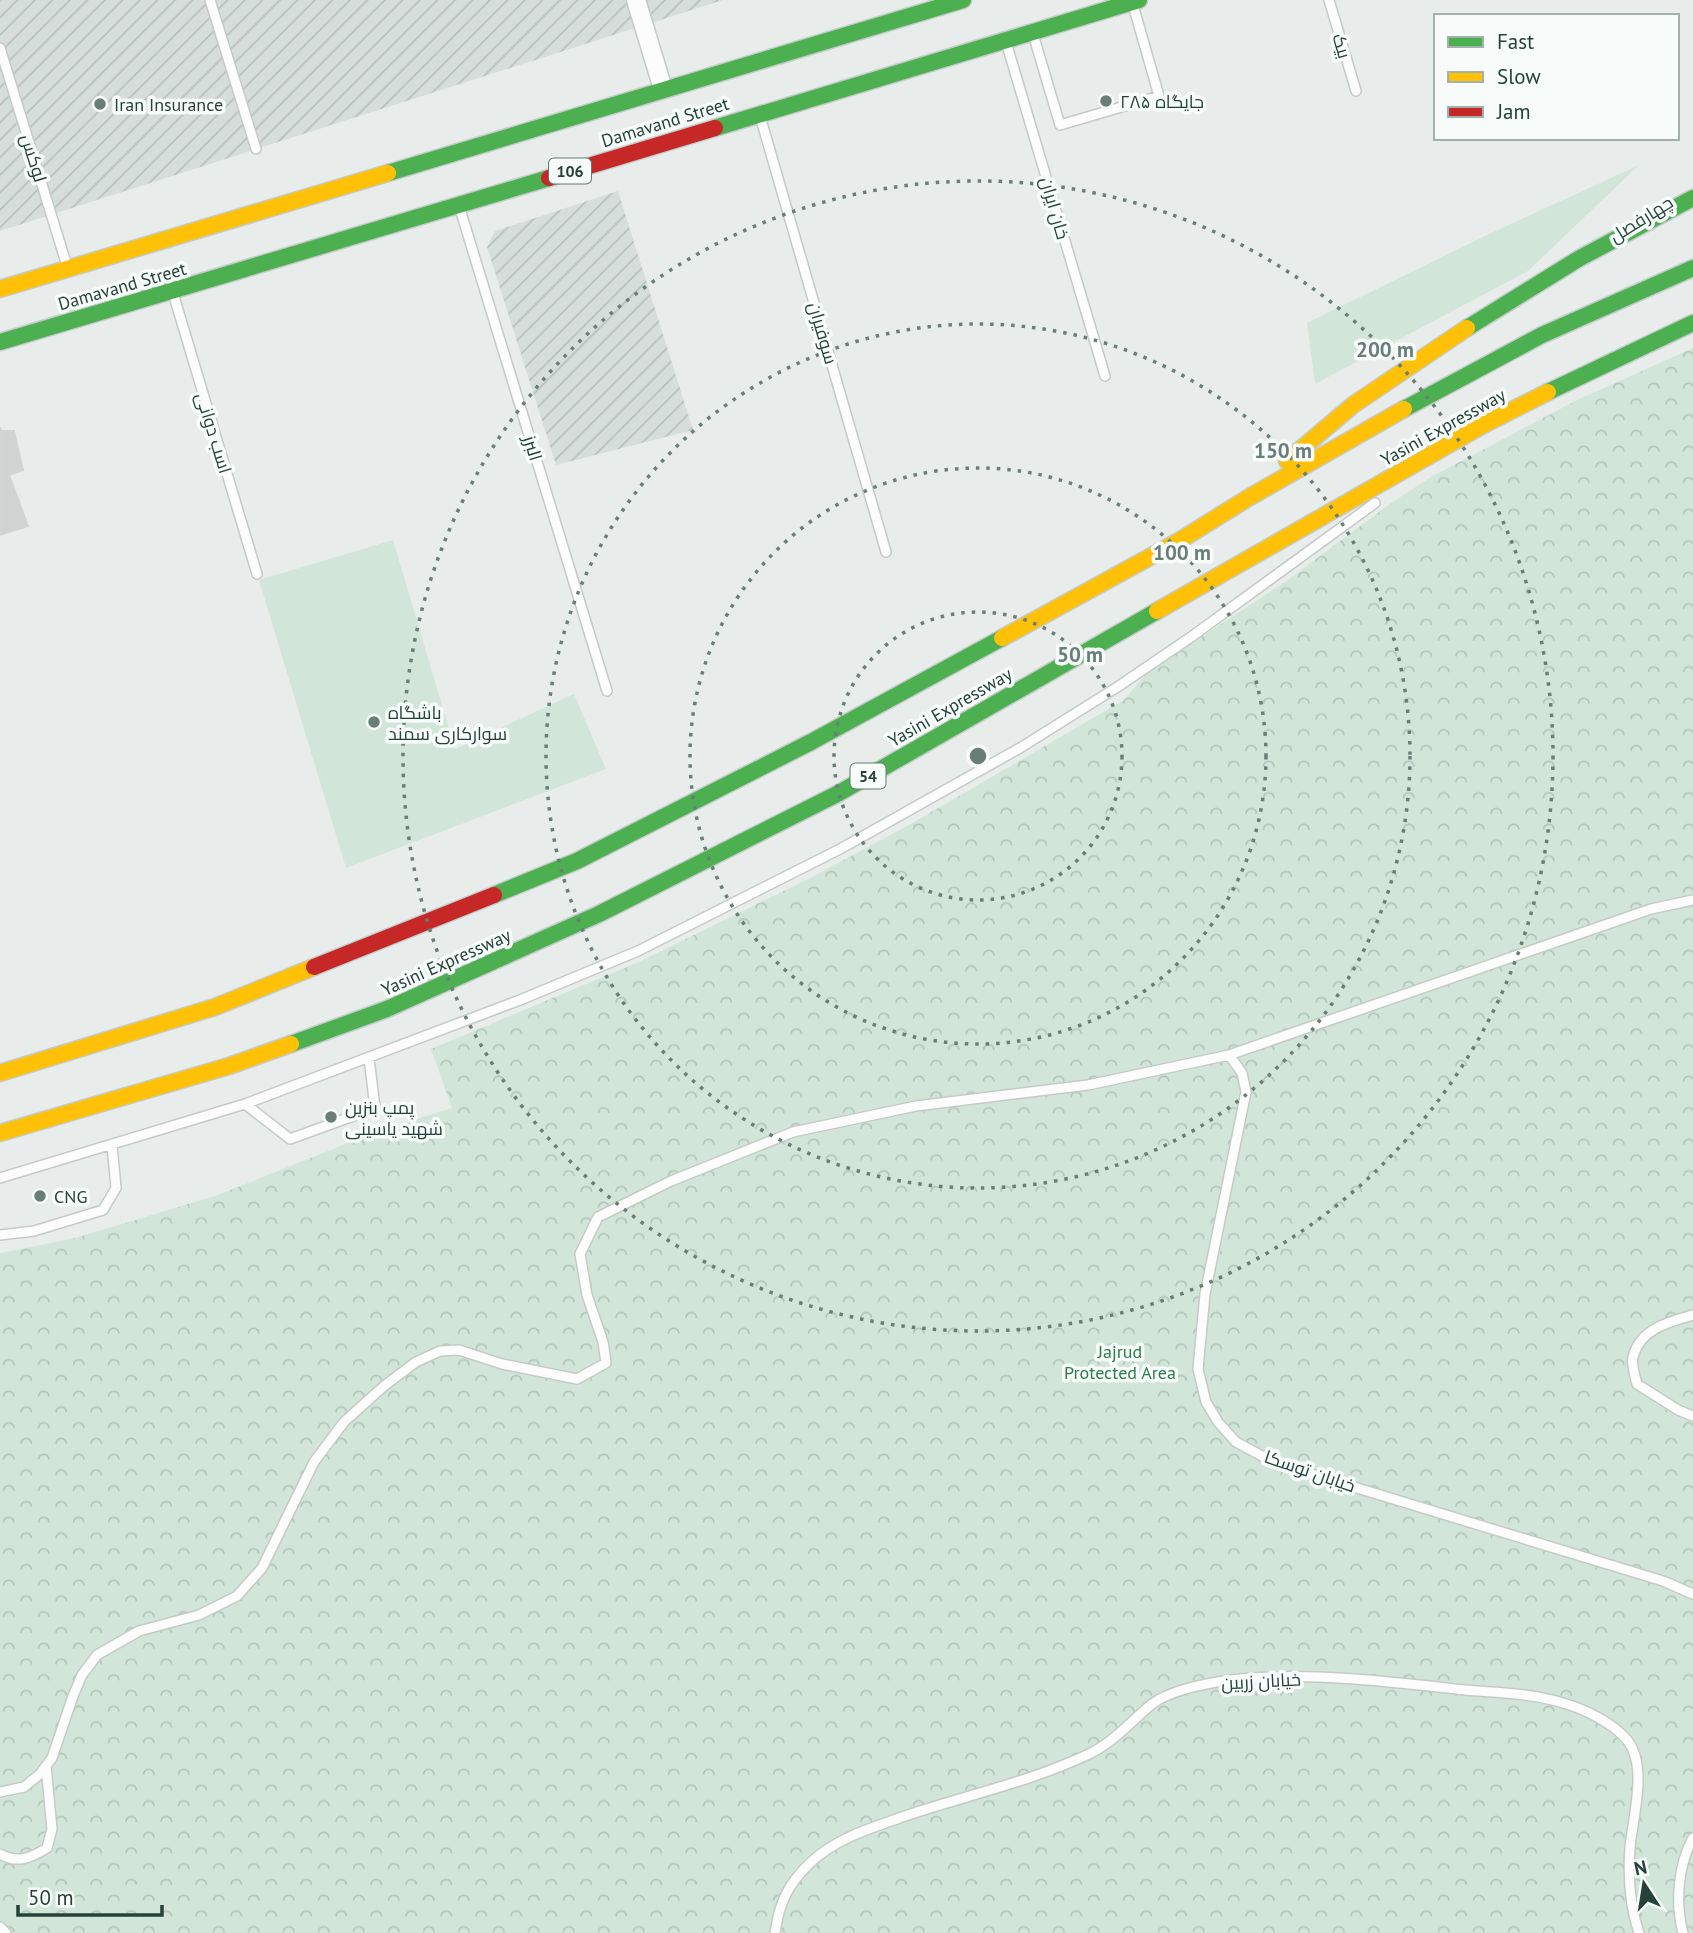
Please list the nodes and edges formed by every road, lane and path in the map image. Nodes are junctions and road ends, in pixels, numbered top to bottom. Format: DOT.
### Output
graph roads {
  1 [pos="211,0"];
  2 [pos="636,0"];
  3 [pos="1329,0"];
  4 [pos="957,1"];
  5 [pos="1136,1"];
  6 [pos="1032,32"];
  7 [pos="1006,40"];
  8 [pos="0,48"];
  9 [pos="663,89"];
  10 [pos="1356,91"];
  11 [pos="760,114"];
  12 [pos="256,149"];
  13 [pos="1693,187"];
  14 [pos="1693,198"];
  15 [pos="459,204"];
  16 [pos="1590,251"];
  17 [pos="68,268"];
  18 [pos="1693,268"];
  19 [pos="0,289"];
  20 [pos="172,292"];
  21 [pos="1693,323"];
  22 [pos="0,341"];
  23 [pos="1105,376"];
  24 [pos="1483,425"];
  25 [pos="1404,482"];
  26 [pos="1248,498"];
  27 [pos="1381,499"];
  28 [pos="886,552"];
  29 [pos="257,574"];
  30 [pos="607,691"];
  31 [pos="1693,900"];
  32 [pos="1229,1055"];
  33 [pos="369,1058"];
  34 [pos="0,1073"];
  35 [pos="245,1104"];
  36 [pos="0,1133"];
  37 [pos="112,1145"];
  38 [pos="0,1178"];
  39 [pos="0,1235"];
  40 [pos="1693,1315"];
  41 [pos="1693,1416"];
  42 [pos="1693,1594"];
  43 [pos="47,1766"];
  44 [pos="0,1792"];
  45 [pos="1693,1838"];
  46 [pos="0,1854"];
  47 [pos="0,1927"];
  48 [pos="6,1933"];
  49 [pos="775,1933"];
  50 [pos="1639,1933"];
  51 [pos="1683,1933"];
  1 -- 12 [label="lane"];
  2 -- 9 [label="street"];
  3 -- 10 [label="lane, بیک"];
  4 -- 9 [label="main road, Damavand Street"];
  5 -- 6 [label="main road, Damavand Street / 106"];
  5 -- 6 [label="lane"];
  6 -- 7 [label="main road, Damavand Street / 106"];
  7 -- 11 [label="main road, Damavand Street / 106"];
  7 -- 23 [label="lane, خان ایران"];
  8 -- 17 [label="lane, لوکس"];
  9 -- 17 [label="main road, Damavand Street"];
  11 -- 15 [label="main road, Damavand Street / 106"];
  11 -- 28 [label="lane, سوفیران"];
  13 -- 16 [label="lane, چهارفصل"];
  14 -- 16 [label="main road"];
  15 -- 20 [label="main road, Damavand Street / 106"];
  15 -- 30 [label="lane, البرز"];
  16 -- 26 [label="main road"];
  17 -- 19 [label="main road, Damavand Street"];
  18 -- 26 [label="main road, Yasini Expressway"];
  20 -- 22 [label="main road, Damavand Street / 106"];
  20 -- 29 [label="lane, اسب دوانی"];
  21 -- 24 [label="main road, Yasini Expressway / 54"];
  24 -- 25 [label="lane"];
  24 -- 36 [label="main road, Yasini Expressway / 54"];
  26 -- 34 [label="main road, Yasini Expressway"];
  27 -- 33 [label="lane"];
  31 -- 32 [label="lane"];
  32 -- 42 [label="lane, خیابان توسکا"];
  32 -- 43 [label="lane"];
  33 -- 35 [label="lane"];
  33 -- 35 [label="lane"];
  35 -- 37 [label="lane"];
  37 -- 38 [label="lane"];
  37 -- 39 [label="lane"];
  40 -- 41 [label="lane"];
  43 -- 44 [label="lane"];
  43 -- 46 [label="lane"];
  45 -- 51 [label="lane"];
  47 -- 48 [label="lane"];
  49 -- 50 [label="lane, خیابان زربین"];
}
